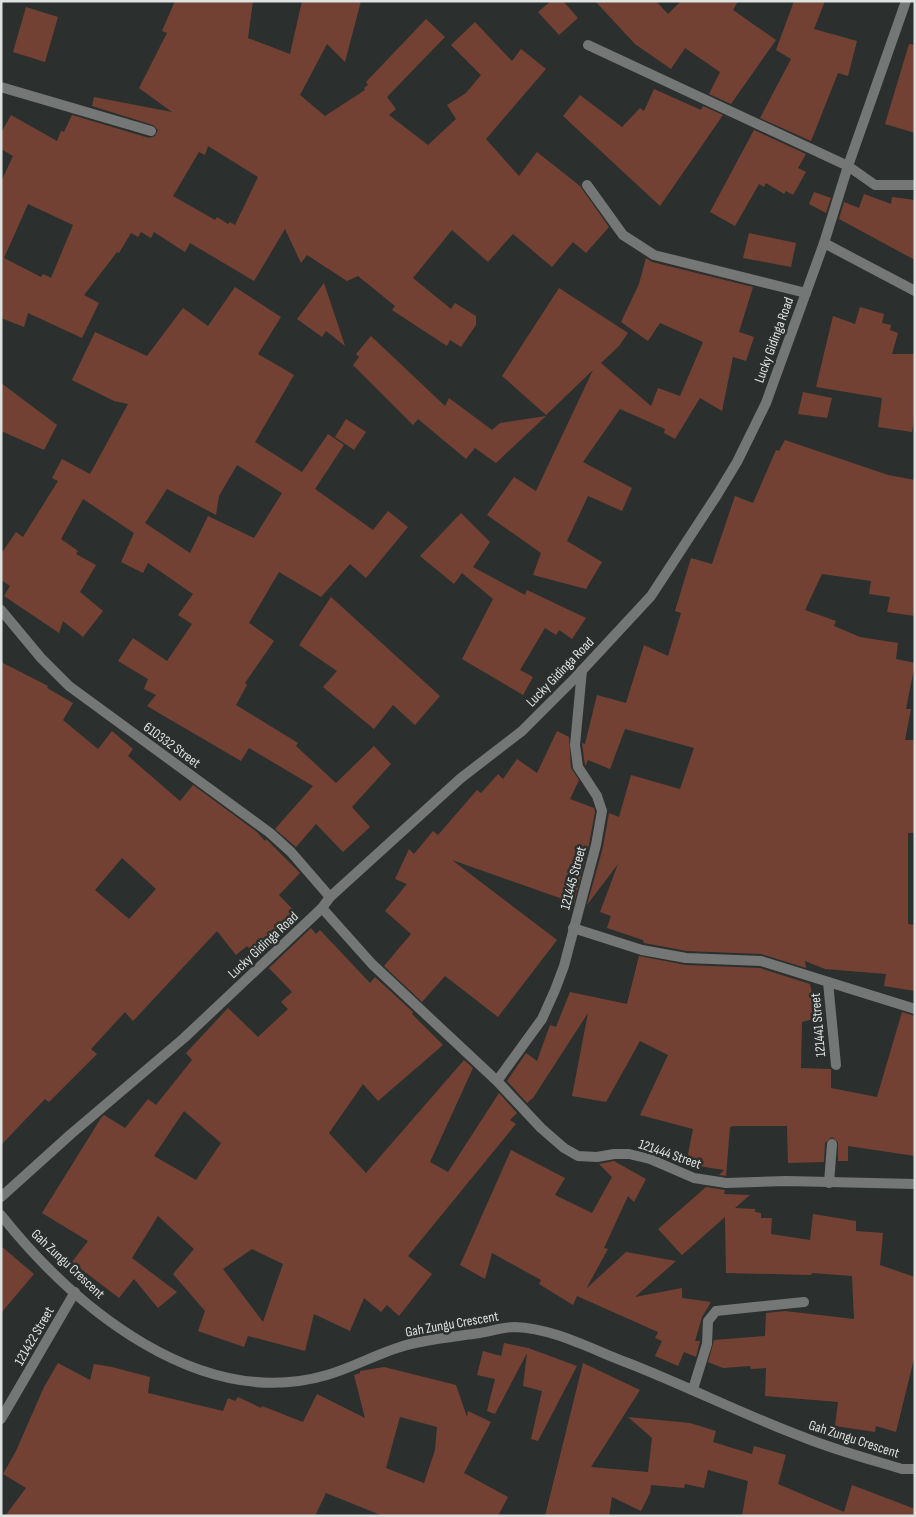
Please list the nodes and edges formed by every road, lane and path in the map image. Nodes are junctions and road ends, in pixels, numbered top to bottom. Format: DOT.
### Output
graph roads {
  1 [pos="906,1"];
  2 [pos="588,45"];
  3 [pos="1,87"];
  4 [pos="151,132"];
  5 [pos="848,166"];
  6 [pos="586,185"];
  7 [pos="915,185"];
  8 [pos="824,244"];
  9 [pos="915,291"];
  10 [pos="806,293"];
  11 [pos="1,610"];
  12 [pos="582,670"];
  13 [pos="330,897"];
  14 [pos="322,908"];
  15 [pos="573,928"];
  16 [pos="828,982"];
  17 [pos="915,1009"];
  18 [pos="836,1065"];
  19 [pos="498,1081"];
  20 [pos="832,1144"];
  21 [pos="829,1183"];
  22 [pos="915,1184"];
  23 [pos="1,1197"];
  24 [pos="1,1215"];
  25 [pos="75,1292"];
  26 [pos="804,1302"];
  27 [pos="693,1389"];
  28 [pos="1,1420"];
  29 [pos="915,1469"];
  1 -- 5 [label="street, Lucky Gidinga Road"];
  2 -- 5 [label="street"];
  3 -- 4 [label="street"];
  5 -- 7 [label="street"];
  5 -- 8 [label="street, Lucky Gidinga Road"];
  6 -- 10 [label="street"];
  8 -- 9 [label="street"];
  8 -- 10 [label="street, Lucky Gidinga Road"];
  10 -- 12 [label="street, Lucky Gidinga Road"];
  11 -- 13 [label="street, 610332 Street"];
  12 -- 13 [label="street, Lucky Gidinga Road"];
  12 -- 15 [label="street, 121445 Street"];
  13 -- 14 [label="street, Lucky Gidinga Road"];
  14 -- 19 [label="street, 121444 Street"];
  14 -- 23 [label="street, Lucky Gidinga Road"];
  15 -- 16 [label="street, 121445 Street"];
  15 -- 19 [label="street"];
  16 -- 17 [label="street, 121445 Street"];
  16 -- 18 [label="street, 121441 Street"];
  19 -- 21 [label="street, 121444 Street"];
  20 -- 21 [label="street"];
  21 -- 22 [label="street, 121444 Street"];
  24 -- 25 [label="street, Gah Zungu Crescent"];
  25 -- 27 [label="street, Gah Zungu Crescent"];
  25 -- 28 [label="street, 121422 Street"];
  26 -- 27 [label="street"];
  27 -- 29 [label="street, Gah Zungu Crescent"];
}
